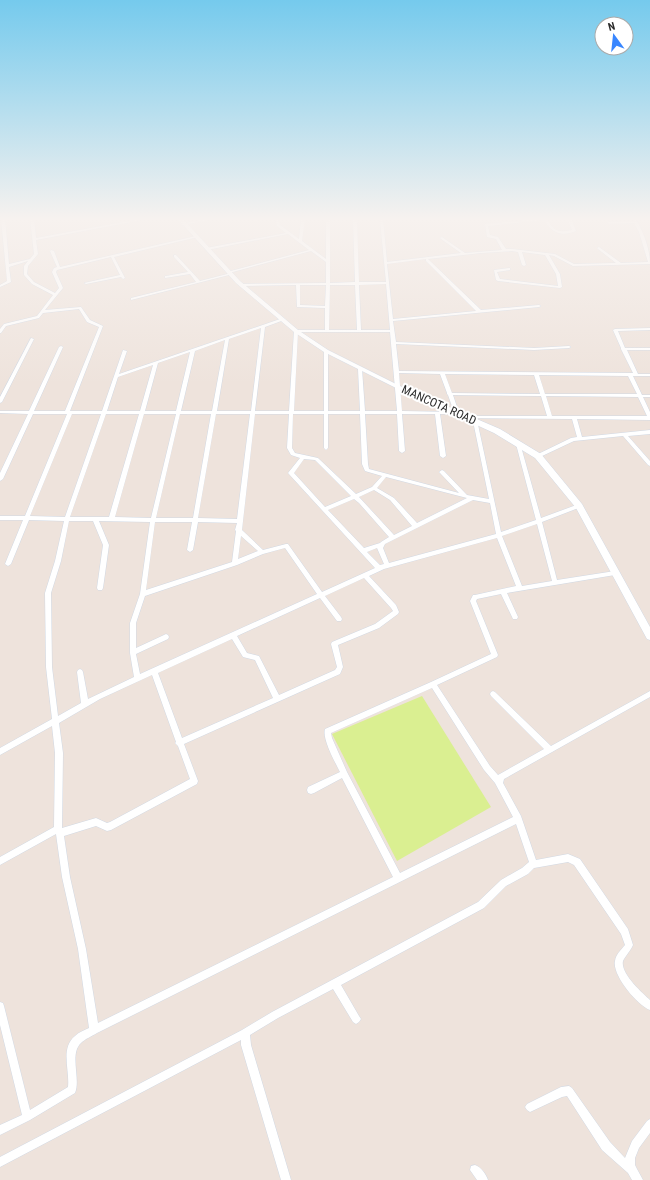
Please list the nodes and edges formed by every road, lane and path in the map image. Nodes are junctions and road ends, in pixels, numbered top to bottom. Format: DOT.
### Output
graph roads {
  1 [pos="8,273"];
  2 [pos="26,273"];
  3 [pos="55,273"];
  4 [pos="121,273"];
  5 [pos="191,273"];
  6 [pos="230,273"];
  7 [pos="327,273"];
  8 [pos="357,273"];
  9 [pos="387,273"];
  10 [pos="440,273"];
  11 [pos="496,273"];
  12 [pos="557,273"];
  13 [pos="166,277"];
  14 [pos="199,282"];
  15 [pos="388,283"];
  16 [pos="86,284"];
  17 [pos="298,284"];
  18 [pos="327,284"];
  19 [pos="357,284"];
  20 [pos="242,285"];
  21 [pos="0,286"];
  22 [pos="56,295"];
  23 [pos="132,299"];
  24 [pos="539,306"];
  25 [pos="327,307"];
  26 [pos="479,311"];
  27 [pos="42,312"];
  28 [pos="283,319"];
  29 [pos="392,320"];
  30 [pos="263,326"];
  31 [pos="650,328"];
  32 [pos="296,330"];
  33 [pos="327,331"];
  34 [pos="359,331"];
  35 [pos="392,331"];
  36 [pos="0,332"];
  37 [pos="32,339"];
  38 [pos="227,339"];
  39 [pos="393,343"];
  40 [pos="61,347"];
  41 [pos="569,347"];
  42 [pos="623,349"];
  43 [pos="650,349"];
  44 [pos="193,350"];
  45 [pos="125,351"];
  46 [pos="326,351"];
  47 [pos="156,363"];
  48 [pos="360,369"];
  49 [pos="396,372"];
  50 [pos="442,373"];
  51 [pos="536,374"];
  52 [pos="630,374"];
  53 [pos="636,375"];
  54 [pos="650,375"];
  55 [pos="117,376"];
  56 [pos="398,387"];
  57 [pos="449,394"];
  58 [pos="542,395"];
  59 [pos="640,396"];
  60 [pos="650,396"];
  61 [pos="0,402"];
  62 [pos="0,412"];
  63 [pos="32,412"];
  64 [pos="68,412"];
  65 [pos="105,412"];
  66 [pos="143,412"];
  67 [pos="179,412"];
  68 [pos="216,412"];
  69 [pos="252,412"];
  70 [pos="290,412"];
  71 [pos="326,413"];
  72 [pos="362,413"];
  73 [pos="437,413"];
  74 [pos="457,413"];
  75 [pos="400,414"];
  76 [pos="466,416"];
  77 [pos="550,417"];
  78 [pos="650,417"];
  79 [pos="574,418"];
  80 [pos="474,421"];
  81 [pos="650,432"];
  82 [pos="624,434"];
  83 [pos="580,438"];
  84 [pos="518,444"];
  85 [pos="326,448"];
  86 [pos="402,451"];
  87 [pos="443,456"];
  88 [pos="538,456"];
  89 [pos="303,457"];
  90 [pos="650,464"];
  91 [pos="442,472"];
  92 [pos="385,475"];
  93 [pos="0,479"];
  94 [pos="374,488"];
  95 [pos="355,495"];
  96 [pos="465,496"];
  97 [pos="472,498"];
  98 [pos="492,501"];
  99 [pos="578,506"];
  100 [pos="325,509"];
  101 [pos="0,518"];
  102 [pos="26,518"];
  103 [pos="112,518"];
  104 [pos="67,519"];
  105 [pos="95,519"];
  106 [pos="153,520"];
  107 [pos="195,520"];
  108 [pos="240,520"];
  109 [pos="538,521"];
  110 [pos="416,526"];
  111 [pos="238,530"];
  112 [pos="499,535"];
  113 [pos="393,538"];
  114 [pos="380,545"];
  115 [pos="190,550"];
  116 [pos="363,551"];
  117 [pos="262,552"];
  118 [pos="235,563"];
  119 [pos="8,564"];
  120 [pos="387,565"];
  121 [pos="379,568"];
  122 [pos="615,572"];
  123 [pos="365,575"];
  124 [pos="555,582"];
  125 [pos="100,588"];
  126 [pos="520,588"];
  127 [pos="503,591"];
  128 [pos="143,594"];
  129 [pos="322,595"];
  130 [pos="516,617"];
  131 [pos="339,619"];
  132 [pos="233,635"];
  133 [pos="650,636"];
  134 [pos="166,637"];
  135 [pos="133,653"];
  136 [pos="80,672"];
  137 [pos="154,672"];
  138 [pos="138,679"];
  139 [pos="433,684"];
  140 [pos="493,694"];
  141 [pos="650,694"];
  142 [pos="277,698"];
  143 [pos="85,705"];
  144 [pos="54,721"];
  145 [pos="179,743"];
  146 [pos="549,749"];
  147 [pos="0,752"];
  148 [pos="344,774"];
  149 [pos="499,781"];
  150 [pos="311,790"];
  151 [pos="518,819"];
  152 [pos="59,831"];
  153 [pos="0,861"];
  154 [pos="533,864"];
  155 [pos="399,879"];
  156 [pos="335,982"];
  157 [pos="0,1006"];
  158 [pos="650,1006"];
  159 [pos="356,1019"];
  160 [pos="94,1030"];
  161 [pos="245,1033"];
  162 [pos="530,1107"];
  163 [pos="27,1117"];
  164 [pos="650,1124"];
  165 [pos="0,1130"];
  166 [pos="0,1162"];
  167 [pos="630,1169"];
  168 [pos="475,1170"];
  169 [pos="286,1180"];
  170 [pos="483,1180"];
  171 [pos="638,1180"];
  1 -- 21 [label="street"];
  2 -- 22 [label="street"];
  3 -- 22 [label="street"];
  4 -- 16 [label="street"];
  5 -- 13 [label="street"];
  5 -- 14 [label="street"];
  6 -- 14 [label="street"];
  6 -- 20 [label="main road, MANCOTA ROAD"];
  7 -- 18 [label="street"];
  8 -- 19 [label="street"];
  9 -- 15 [label="street"];
  10 -- 26 [label="street"];
  11 -- 12 [label="street"];
  14 -- 23 [label="street"];
  15 -- 19 [label="street"];
  15 -- 29 [label="street"];
  17 -- 18 [label="street"];
  17 -- 20 [label="street"];
  17 -- 25 [label="street"];
  18 -- 19 [label="street"];
  18 -- 25 [label="street"];
  19 -- 34 [label="street"];
  20 -- 28 [label="main road, MANCOTA ROAD"];
  22 -- 27 [label="street"];
  24 -- 26 [label="street"];
  25 -- 33 [label="street"];
  26 -- 29 [label="street"];
  27 -- 36 [label="street"];
  27 -- 64 [label="street"];
  28 -- 30 [label="street"];
  28 -- 32 [label="main road, MANCOTA ROAD"];
  29 -- 35 [label="street"];
  30 -- 38 [label="street"];
  30 -- 69 [label="street"];
  31 -- 42 [label="street"];
  32 -- 33 [label="street"];
  32 -- 46 [label="main road, MANCOTA ROAD"];
  32 -- 70 [label="street"];
  33 -- 34 [label="street"];
  34 -- 35 [label="street"];
  35 -- 39 [label="street"];
  37 -- 61 [label="street"];
  38 -- 44 [label="street"];
  38 -- 68 [label="street"];
  39 -- 41 [label="street"];
  39 -- 49 [label="street"];
  40 -- 63 [label="street"];
  42 -- 43 [label="street"];
  42 -- 53 [label="street"];
  44 -- 47 [label="street"];
  44 -- 67 [label="street"];
  45 -- 55 [label="street"];
  46 -- 48 [label="main road, MANCOTA ROAD"];
  46 -- 71 [label="street"];
  47 -- 55 [label="street"];
  47 -- 66 [label="street"];
  48 -- 56 [label="main road, MANCOTA ROAD"];
  48 -- 72 [label="street"];
  49 -- 50 [label="street"];
  49 -- 56 [label="street"];
  50 -- 51 [label="street"];
  50 -- 57 [label="street"];
  51 -- 52 [label="street"];
  51 -- 58 [label="street"];
  52 -- 53 [label="street"];
  52 -- 59 [label="street"];
  53 -- 54 [label="street"];
  55 -- 65 [label="street"];
  56 -- 74 [label="main road, MANCOTA ROAD"];
  56 -- 75 [label="street"];
  57 -- 58 [label="street"];
  57 -- 74 [label="street"];
  58 -- 59 [label="street"];
  58 -- 77 [label="street"];
  59 -- 60 [label="street"];
  59 -- 78 [label="street"];
  62 -- 63 [label="street"];
  63 -- 64 [label="street"];
  63 -- 93 [label="street"];
  64 -- 65 [label="street"];
  64 -- 102 [label="street"];
  65 -- 66 [label="street"];
  65 -- 104 [label="street"];
  66 -- 67 [label="street"];
  66 -- 103 [label="street"];
  67 -- 68 [label="street"];
  67 -- 106 [label="street"];
  68 -- 69 [label="street"];
  68 -- 107 [label="street"];
  69 -- 70 [label="street"];
  69 -- 108 [label="street"];
  70 -- 71 [label="street"];
  70 -- 89 [label="street"];
  71 -- 72 [label="street"];
  71 -- 85 [label="street"];
  72 -- 75 [label="street"];
  72 -- 92 [label="street"];
  73 -- 74 [label="street"];
  73 -- 75 [label="street"];
  73 -- 87 [label="street"];
  74 -- 76 [label="main road, MANCOTA ROAD"];
  75 -- 86 [label="street"];
  76 -- 77 [label="street"];
  76 -- 80 [label="main road, MANCOTA ROAD"];
  77 -- 79 [label="street"];
  78 -- 79 [label="street"];
  79 -- 83 [label="street"];
  80 -- 84 [label="main road, MANCOTA ROAD"];
  80 -- 98 [label="street"];
  81 -- 82 [label="street"];
  82 -- 83 [label="street"];
  82 -- 90 [label="street"];
  83 -- 88 [label="street"];
  84 -- 88 [label="main road, MANCOTA ROAD"];
  84 -- 109 [label="street"];
  88 -- 99 [label="main road, MANCOTA ROAD"];
  89 -- 95 [label="street"];
  89 -- 100 [label="street"];
  91 -- 96 [label="street"];
  92 -- 94 [label="street"];
  92 -- 96 [label="street"];
  94 -- 95 [label="street"];
  94 -- 110 [label="street"];
  95 -- 100 [label="street"];
  95 -- 113 [label="street"];
  96 -- 97 [label="street"];
  97 -- 98 [label="street"];
  97 -- 110 [label="street"];
  98 -- 112 [label="street"];
  99 -- 109 [label="street"];
  99 -- 122 [label="main road, MANCOTA ROAD"];
  100 -- 116 [label="street"];
  101 -- 102 [label="street"];
  102 -- 104 [label="street"];
  102 -- 119 [label="street"];
  103 -- 105 [label="street"];
  103 -- 106 [label="street"];
  104 -- 105 [label="street"];
  104 -- 144 [label="street"];
  105 -- 125 [label="street"];
  106 -- 107 [label="street"];
  106 -- 128 [label="street"];
  107 -- 108 [label="street"];
  107 -- 115 [label="street"];
  108 -- 111 [label="street"];
  109 -- 112 [label="street"];
  109 -- 124 [label="street"];
  110 -- 113 [label="street"];
  111 -- 117 [label="street"];
  111 -- 118 [label="street"];
  112 -- 120 [label="street"];
  112 -- 126 [label="street"];
  113 -- 114 [label="street"];
  114 -- 116 [label="street"];
  114 -- 120 [label="street"];
  116 -- 121 [label="street"];
  117 -- 118 [label="street"];
  117 -- 129 [label="street"];
  118 -- 128 [label="street"];
  120 -- 121 [label="street"];
  121 -- 123 [label="street"];
  122 -- 124 [label="street"];
  122 -- 133 [label="main road, MANCOTA ROAD"];
  123 -- 129 [label="street"];
  123 -- 142 [label="street"];
  124 -- 126 [label="street"];
  126 -- 127 [label="street"];
  127 -- 130 [label="street"];
  127 -- 139 [label="street"];
  128 -- 135 [label="street"];
  129 -- 131 [label="street"];
  129 -- 132 [label="street"];
  132 -- 137 [label="street"];
  132 -- 142 [label="street"];
  134 -- 135 [label="street"];
  135 -- 138 [label="street"];
  136 -- 143 [label="street"];
  137 -- 138 [label="street"];
  137 -- 145 [label="street"];
  138 -- 143 [label="street"];
  139 -- 148 [label="street"];
  139 -- 149 [label="street"];
  140 -- 146 [label="street"];
  141 -- 146 [label="street"];
  142 -- 145 [label="street"];
  143 -- 144 [label="street"];
  144 -- 147 [label="street"];
  144 -- 152 [label="street"];
  145 -- 152 [label="street"];
  146 -- 149 [label="street"];
  148 -- 150 [label="street"];
  148 -- 155 [label="street"];
  149 -- 151 [label="street"];
  151 -- 154 [label="street"];
  151 -- 155 [label="street"];
  152 -- 153 [label="street"];
  152 -- 160 [label="street"];
  154 -- 156 [label="street"];
  154 -- 158 [label="street"];
  155 -- 160 [label="street"];
  156 -- 159 [label="street"];
  156 -- 161 [label="street"];
  157 -- 163 [label="street"];
  160 -- 163 [label="street"];
  161 -- 166 [label="street"];
  161 -- 169 [label="street"];
  162 -- 167 [label="street"];
  163 -- 165 [label="street"];
  164 -- 167 [label="street"];
  167 -- 171 [label="street"];
  168 -- 170 [label="street"];
}
